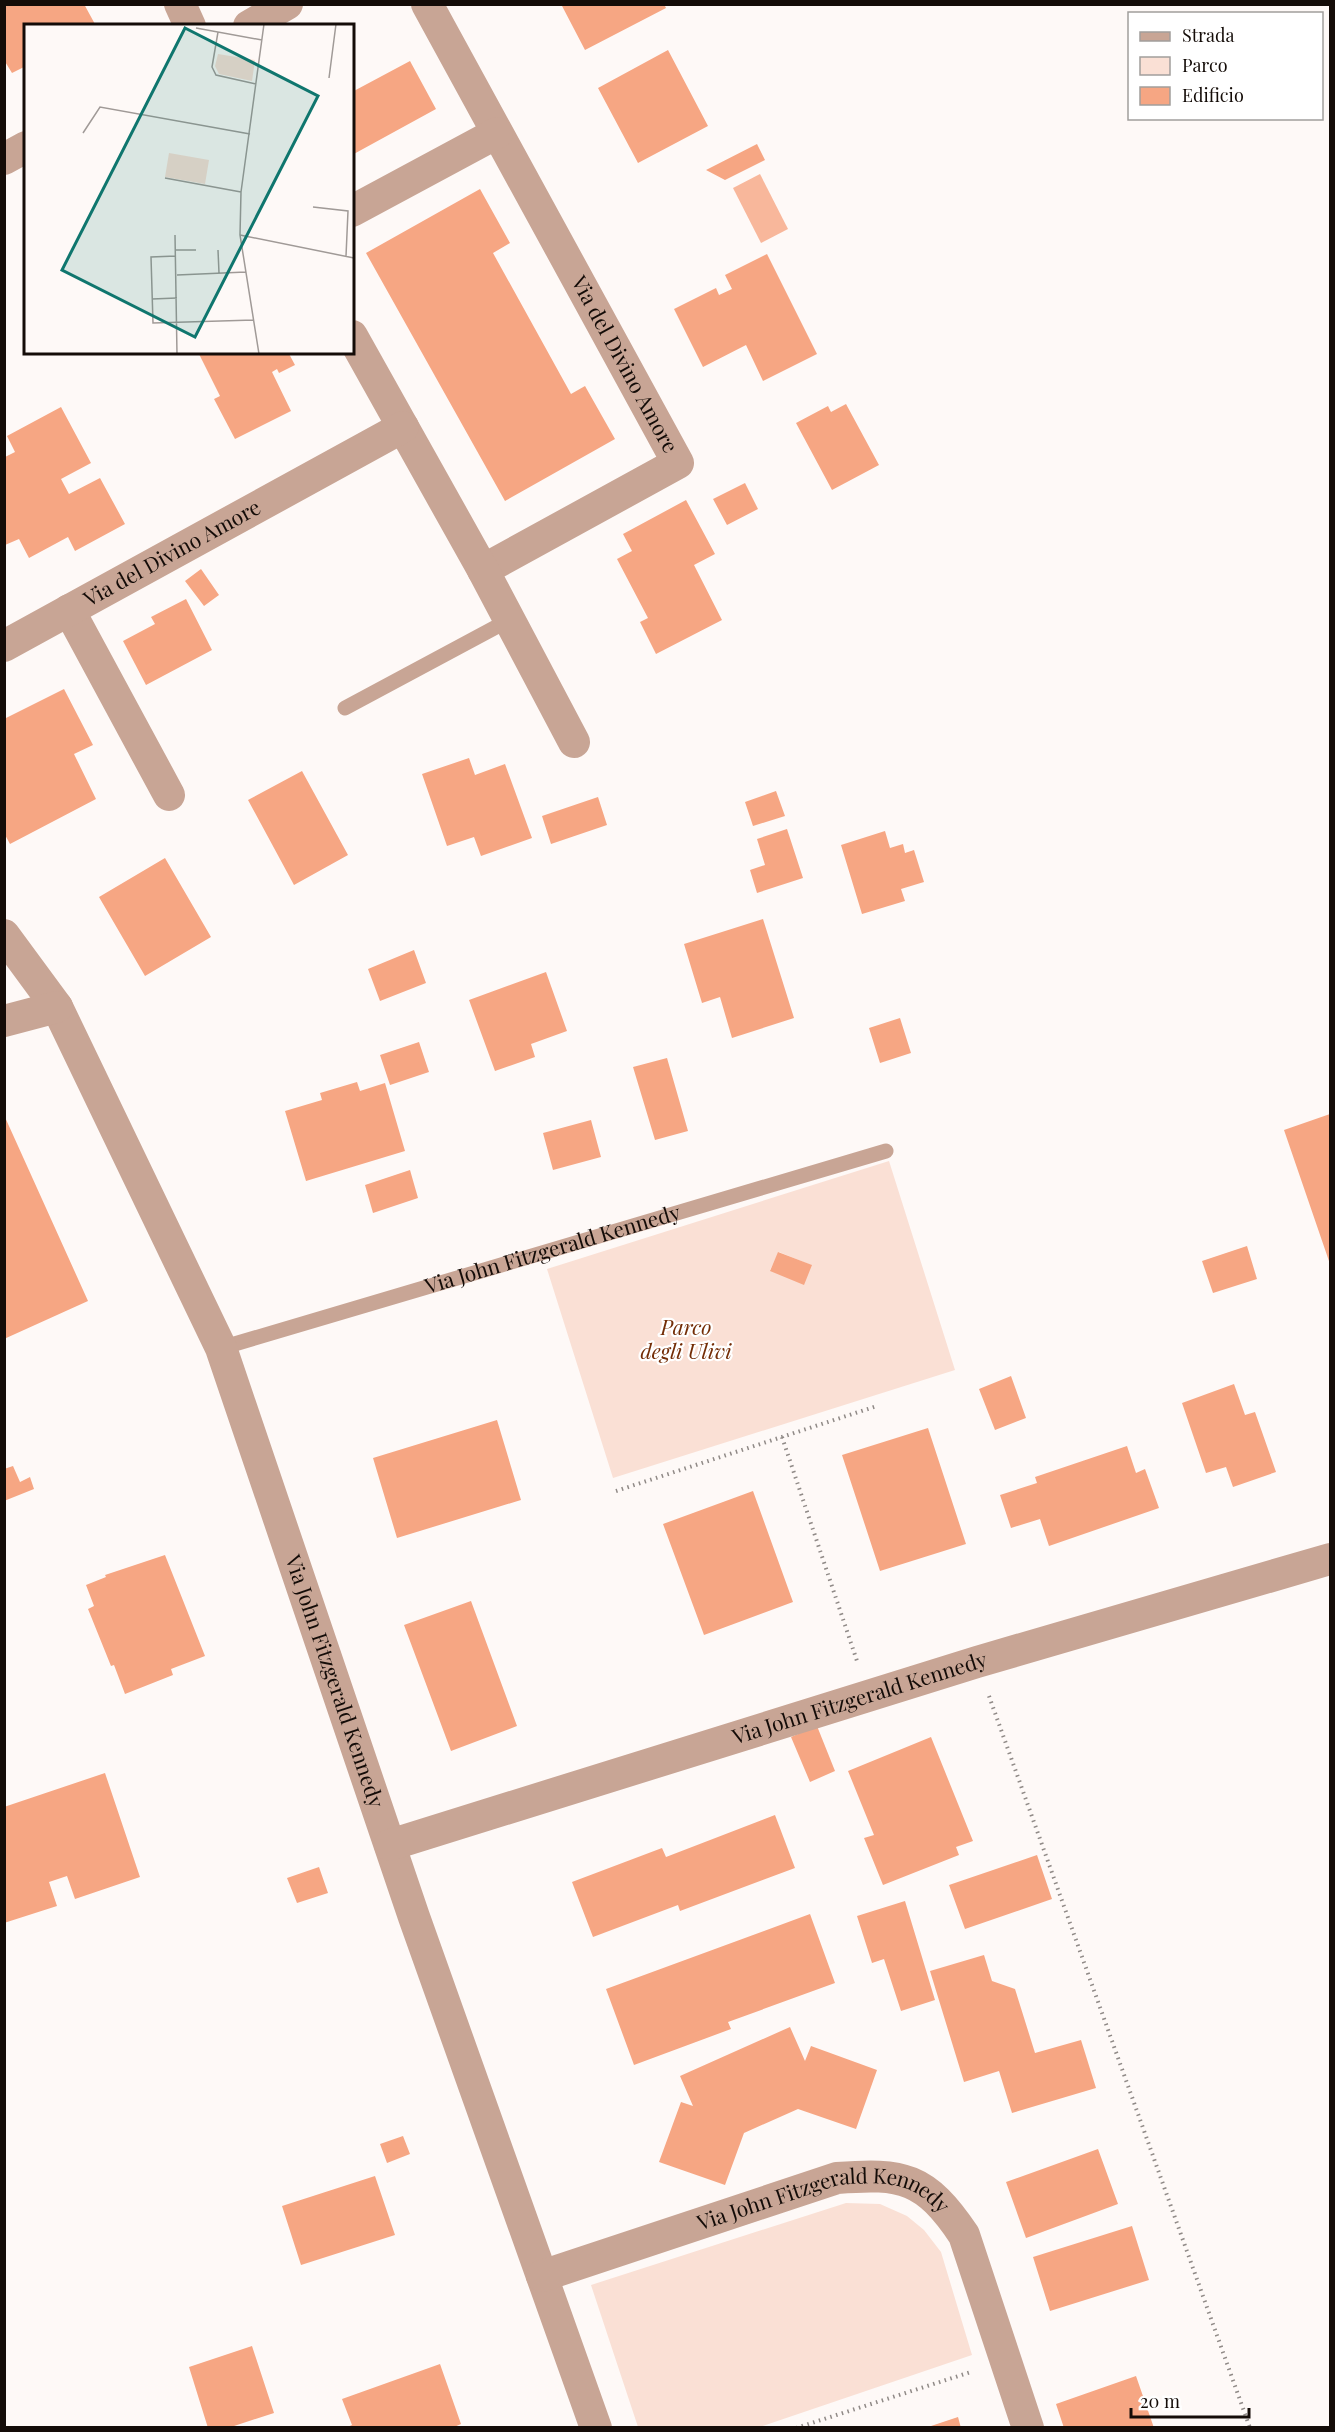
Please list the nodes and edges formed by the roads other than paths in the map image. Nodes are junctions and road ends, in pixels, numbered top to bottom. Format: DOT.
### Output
graph roads {
  1 [pos="180,4"];
  2 [pos="287,4"];
  3 [pos="427,4"];
  4 [pos="189,24"];
  5 [pos="252,24"];
  6 [pos="497,133"];
  7 [pos="24,148"];
  8 [pos="4,159"];
  9 [pos="354,210"];
  10 [pos="354,340"];
  11 [pos="403,427"];
  12 [pos="483,570"];
  13 [pos="69,610"];
  14 [pos="509,621"];
  15 [pos="4,646"];
  16 [pos="345,708"];
  17 [pos="574,742"];
  18 [pos="169,795"];
  19 [pos="4,935"];
  20 [pos="57,1006"];
  21 [pos="4,1021"];
  22 [pos="886,1151"];
  23 [pos="221,1348"];
  24 [pos="1330,1559"];
  25 [pos="390,1845"];
  26 [pos="542,2276"];
  27 [pos="596,2427"];
  28 [pos="1028,2427"];
  1 -- 4 [label="street"];
  2 -- 5 [label="street"];
  3 -- 6 [label="street, Via del Divino Amore"];
  6 -- 9 [label="street"];
  6 -- 12 [label="street, Via del Divino Amore"];
  7 -- 8 [label="street"];
  10 -- 11 [label="street"];
  11 -- 12 [label="street"];
  11 -- 13 [label="street, Via del Divino Amore"];
  12 -- 14 [label="street"];
  13 -- 15 [label="street, Via del Divino Amore"];
  13 -- 18 [label="street, Via del Divino Amore"];
  14 -- 16 [label="lane"];
  14 -- 17 [label="street"];
  19 -- 20 [label="street, Via John Fitzgerald Kennedy"];
  20 -- 21 [label="street"];
  20 -- 23 [label="street, Via John Fitzgerald Kennedy"];
  22 -- 23 [label="lane, Via John Fitzgerald Kennedy"];
  23 -- 25 [label="street, Via John Fitzgerald Kennedy"];
  24 -- 25 [label="street, Via John Fitzgerald Kennedy"];
  25 -- 26 [label="street, Via John Fitzgerald Kennedy"];
  26 -- 27 [label="street, Via John Fitzgerald Kennedy"];
  26 -- 28 [label="street, Via John Fitzgerald Kennedy"];
}
